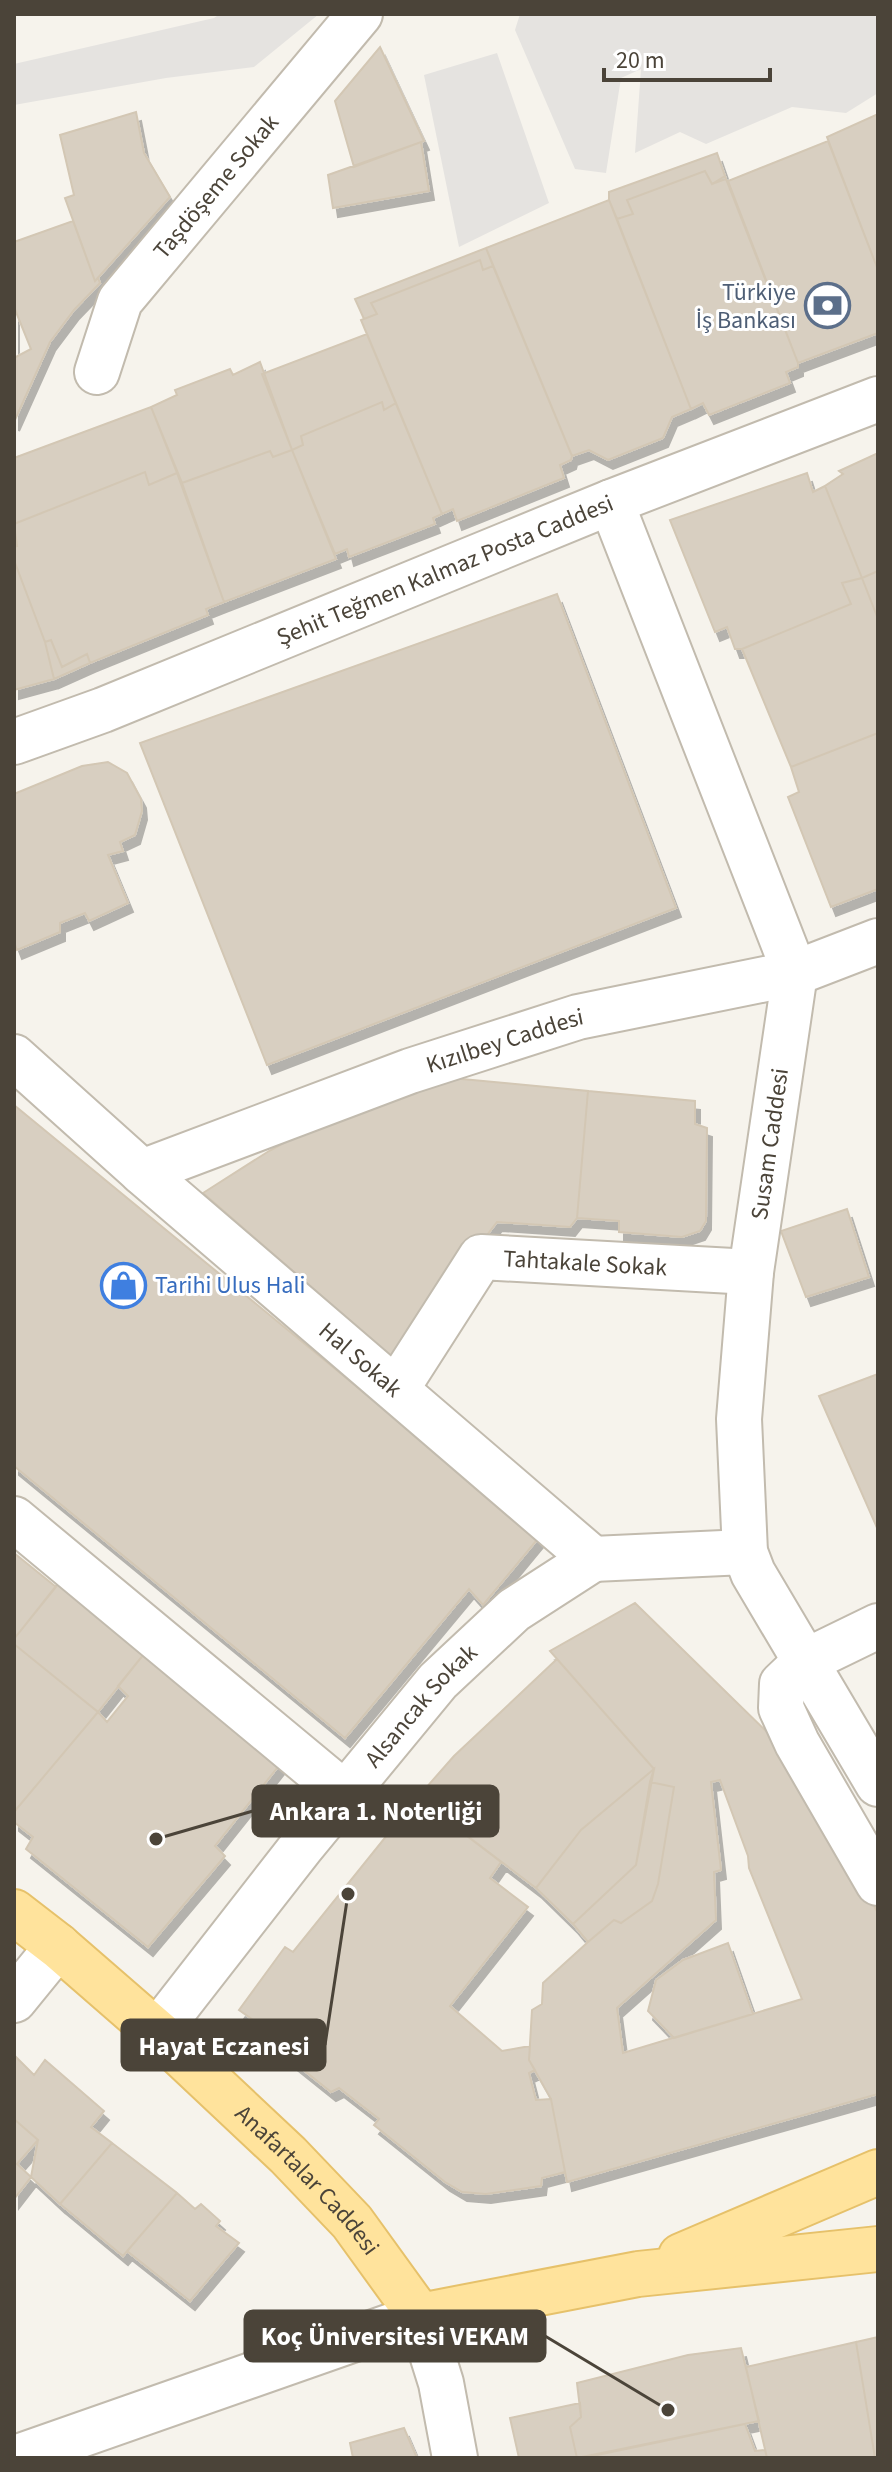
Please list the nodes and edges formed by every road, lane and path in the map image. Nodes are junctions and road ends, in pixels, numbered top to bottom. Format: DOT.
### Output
graph roads {
  1 [pos="360,14"];
  2 [pos="97,372"];
  3 [pos="878,399"];
  4 [pos="611,502"];
  5 [pos="14,742"];
  6 [pos="878,941"];
  7 [pos="795,973"];
  8 [pos="14,1057"];
  9 [pos="142,1172"];
  10 [pos="751,1272"];
  11 [pos="397,1388"];
  12 [pos="14,1519"];
  13 [pos="745,1552"];
  14 [pos="593,1559"];
  15 [pos="878,1626"];
  16 [pos="806,1661"];
  17 [pos="878,1784"];
  18 [pos="345,1794"];
  19 [pos="878,1883"];
  20 [pos="14,1912"];
  21 [pos="58,1946"];
  22 [pos="14,2000"];
  23 [pos="157,2032"];
  24 [pos="878,2172"];
  25 [pos="878,2249"];
  26 [pos="638,2274"];
  27 [pos="420,2316"];
  28 [pos="15,2458"];
  29 [pos="455,2458"];
  1 -- 2 [label="street, Taşdöşeme Sokak"];
  3 -- 4 [label="street, Şehit Teğmen Kalmaz Posta Caddesi"];
  4 -- 5 [label="street, Şehit Teğmen Kalmaz Posta Caddesi"];
  4 -- 7 [label="street, Susam Caddesi"];
  6 -- 7 [label="street, Kızılbey Caddesi"];
  7 -- 9 [label="street, Kızılbey Caddesi"];
  7 -- 10 [label="street, Susam Caddesi"];
  8 -- 9 [label="street, Hal Sokak"];
  9 -- 11 [label="street, Hal Sokak"];
  10 -- 11 [label="street, Tahtakale Sokak"];
  10 -- 13 [label="street, Susam Caddesi"];
  11 -- 14 [label="street, Hal Sokak"];
  12 -- 18 [label="street"];
  13 -- 14 [label="street"];
  13 -- 16 [label="street, Susam Caddesi"];
  14 -- 18 [label="street, Alsancak Sokak"];
  15 -- 16 [label="street"];
  16 -- 17 [label="street, Susam Caddesi"];
  16 -- 19 [label="street"];
  18 -- 23 [label="street, Alsancak Sokak"];
  20 -- 21 [label="main road, Anafartalar Caddesi"];
  21 -- 22 [label="street"];
  21 -- 23 [label="main road, Anafartalar Caddesi"];
  23 -- 27 [label="main road, Anafartalar Caddesi"];
  24 -- 26 [label="main road"];
  25 -- 26 [label="main road"];
  26 -- 27 [label="main road"];
  27 -- 28 [label="street"];
  27 -- 29 [label="street"];
}
